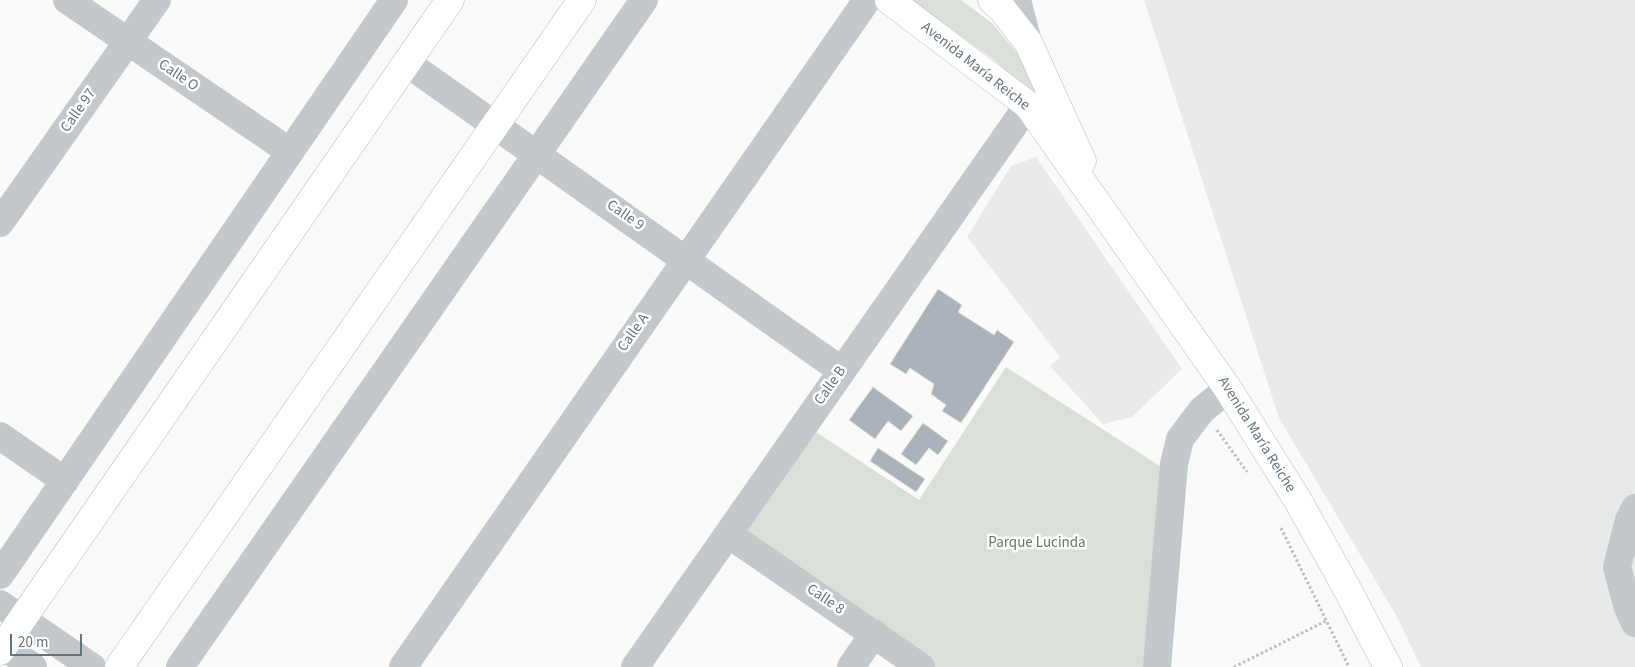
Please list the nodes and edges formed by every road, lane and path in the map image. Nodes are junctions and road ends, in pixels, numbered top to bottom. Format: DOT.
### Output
graph roads {
  1 [pos="67,0"];
  2 [pos="157,0"];
  3 [pos="394,0"];
  4 [pos="450,0"];
  5 [pos="582,0"];
  6 [pos="644,0"];
  7 [pos="867,0"];
  8 [pos="889,0"];
  9 [pos="992,0"];
  10 [pos="1017,0"];
  11 [pos="128,42"];
  12 [pos="1028,42"];
  13 [pos="407,62"];
  14 [pos="1028,105"];
  15 [pos="495,125"];
  16 [pos="289,151"];
  17 [pos="537,154"];
  18 [pos="1106,214"];
  19 [pos="0,223"];
  20 [pos="685,259"];
  21 [pos="842,371"];
  22 [pos="1228,389"];
  23 [pos="1202,410"];
  24 [pos="0,436"];
  25 [pos="1252,479"];
  26 [pos="65,481"];
  27 [pos="1635,508"];
  28 [pos="1281,527"];
  29 [pos="728,534"];
  30 [pos="0,575"];
  31 [pos="0,604"];
  32 [pos="22,619"];
  33 [pos="1326,621"];
  34 [pos="1635,623"];
  35 [pos="874,633"];
  36 [pos="1,647"];
  37 [pos="32,667"];
  38 [pos="92,667"];
  39 [pos="119,667"];
  40 [pos="180,667"];
  41 [pos="402,667"];
  42 [pos="635,667"];
  43 [pos="851,667"];
  44 [pos="922,667"];
  45 [pos="1157,667"];
  46 [pos="1234,667"];
  47 [pos="1349,667"];
  48 [pos="1388,667"];
  1 -- 11 [label="street, Calle O"];
  2 -- 11 [label="street, Calle 97"];
  3 -- 16 [label="street"];
  4 -- 13 [label="main road"];
  5 -- 15 [label="main road"];
  6 -- 17 [label="street"];
  7 -- 20 [label="street, Calle A"];
  8 -- 14 [label="main road, Avenida María Reiche"];
  9 -- 12 [label="main road, Avenida María Reiche"];
  10 -- 12 [label="street"];
  11 -- 16 [label="street, Calle O"];
  11 -- 19 [label="street, Calle 97"];
  12 -- 18 [label="main road, Avenida María Reiche"];
  13 -- 15 [label="street, Calle 9"];
  13 -- 32 [label="main road"];
  14 -- 18 [label="main road, Avenida María Reiche"];
  14 -- 21 [label="street, Calle B"];
  15 -- 17 [label="street, Calle 9"];
  15 -- 39 [label="main road"];
  16 -- 26 [label="street"];
  17 -- 20 [label="street, Calle 9"];
  17 -- 40 [label="street"];
  18 -- 22 [label="main road, Avenida María Reiche"];
  20 -- 21 [label="street, Calle 9"];
  20 -- 41 [label="street, Calle A"];
  21 -- 29 [label="street, Calle B"];
  22 -- 23 [label="street"];
  22 -- 48 [label="main road, Avenida María Reiche"];
  23 -- 25 [label="path"];
  23 -- 45 [label="street"];
  24 -- 26 [label="street"];
  26 -- 30 [label="street"];
  27 -- 34 [label="street"];
  28 -- 33 [label="path"];
  29 -- 35 [label="street, Calle 8"];
  29 -- 42 [label="street, Calle B"];
  31 -- 32 [label="street"];
  32 -- 36 [label="main road"];
  32 -- 38 [label="street"];
  33 -- 46 [label="path"];
  33 -- 47 [label="path"];
  35 -- 43 [label="street"];
  35 -- 44 [label="street, Calle 8"];
  36 -- 37 [label="street"];
}
